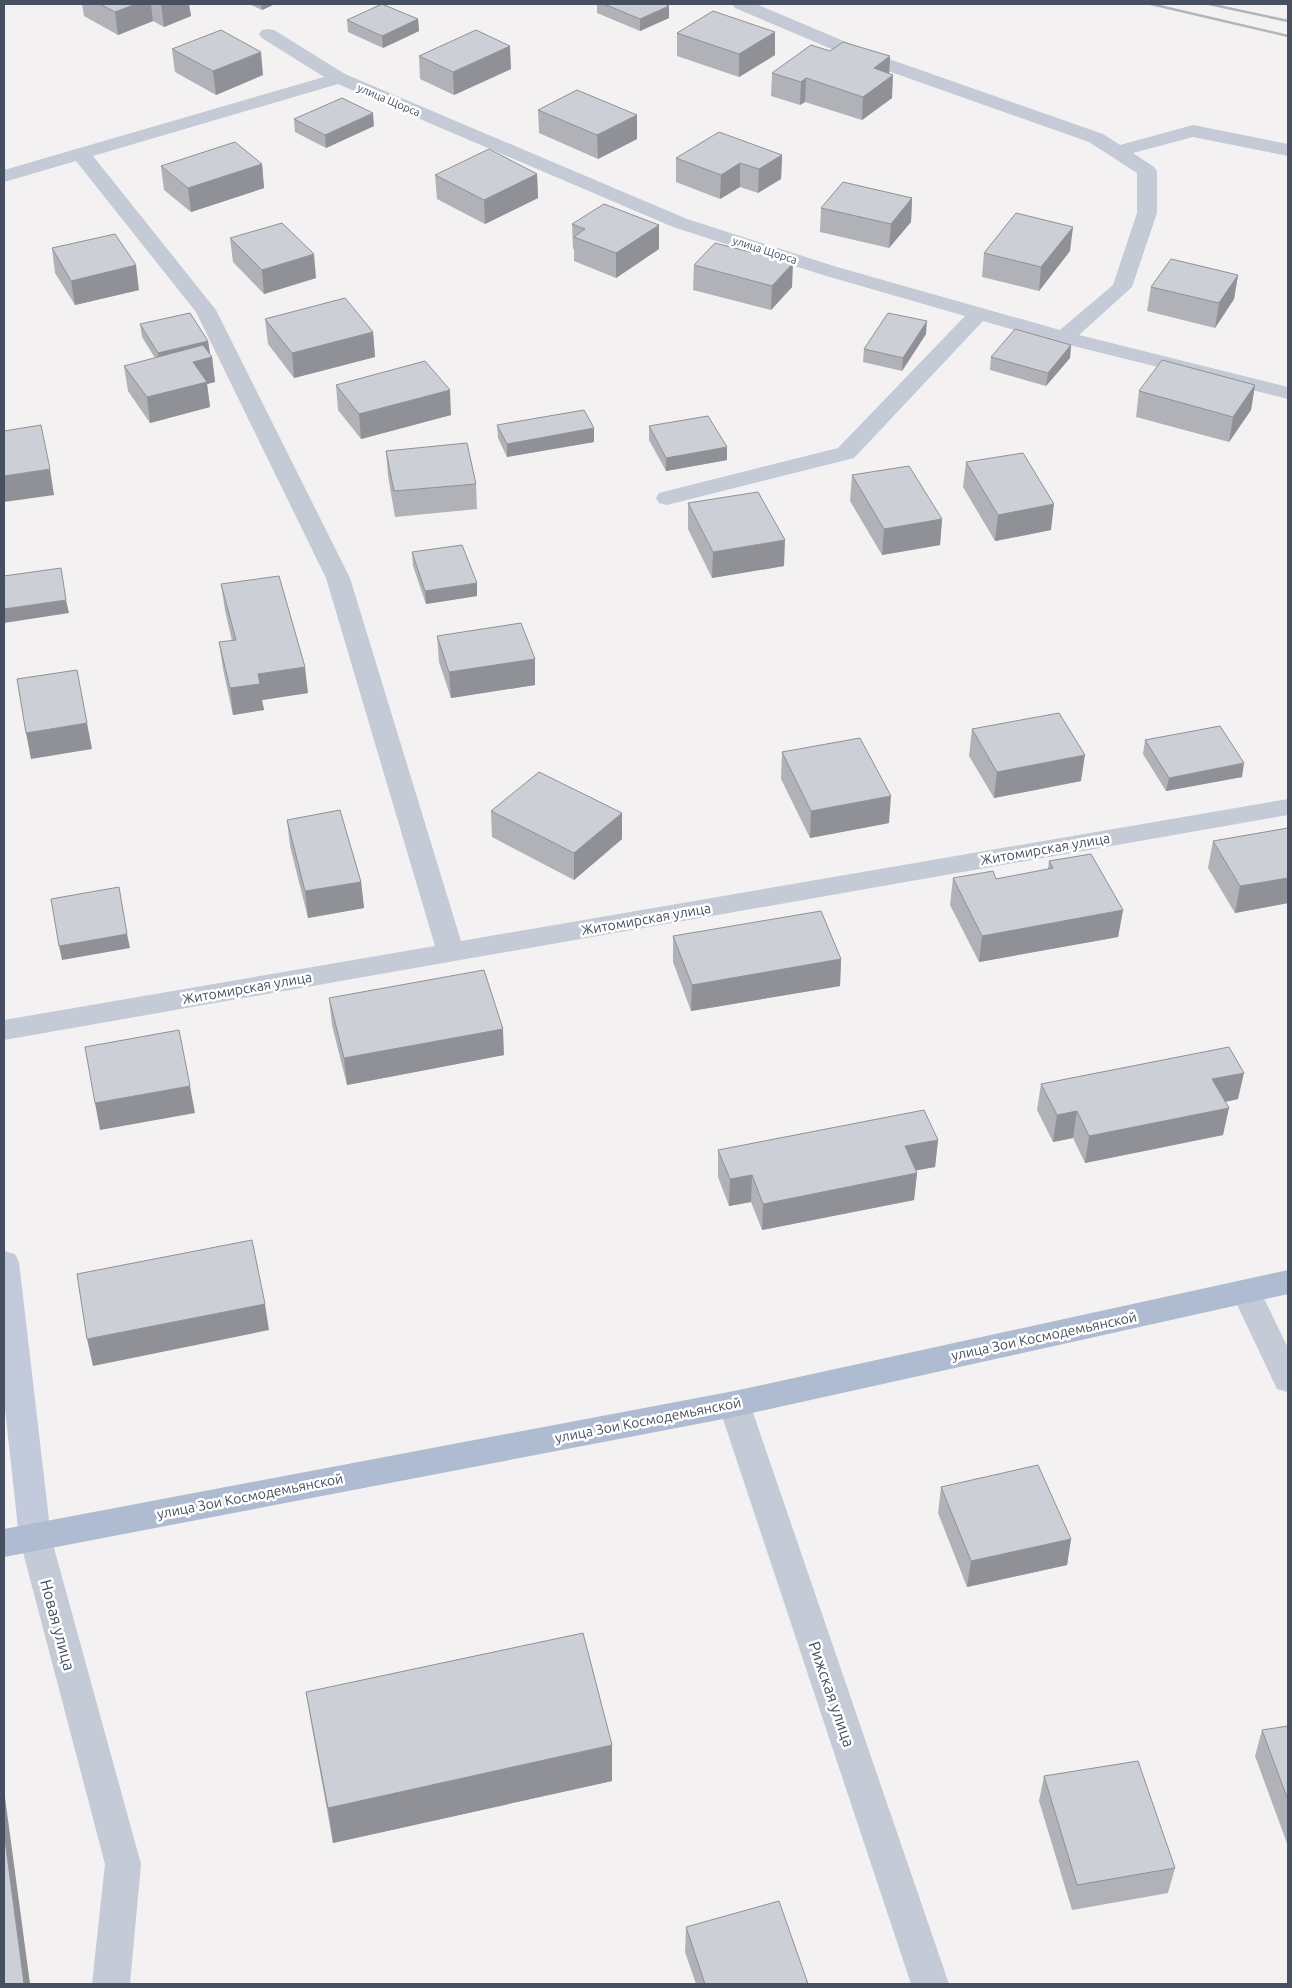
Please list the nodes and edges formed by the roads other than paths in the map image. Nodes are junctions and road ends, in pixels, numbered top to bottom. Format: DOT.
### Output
graph roads {
  1 [pos="741,4"];
  2 [pos="268,34"];
  3 [pos="339,78"];
  4 [pos="1288,150"];
  5 [pos="1117,152"];
  6 [pos="81,154"];
  7 [pos="4,176"];
  8 [pos="979,314"];
  9 [pos="1064,338"];
  10 [pos="1288,393"];
  11 [pos="666,498"];
  12 [pos="1288,807"];
  13 [pos="451,953"];
  14 [pos="4,1030"];
  15 [pos="4,1262"];
  16 [pos="1288,1282"];
  17 [pos="1246,1292"];
  18 [pos="1288,1380"];
  19 [pos="734,1404"];
  20 [pos="19,1540"];
  21 [pos="111,1984"];
  22 [pos="930,1984"];
  1 -- 5 [label="street"];
  2 -- 3 [label="street, улица Щорса"];
  3 -- 6 [label="street"];
  3 -- 8 [label="street, улица Щорса"];
  4 -- 5 [label="street"];
  5 -- 9 [label="street"];
  6 -- 7 [label="street"];
  6 -- 13 [label="street"];
  8 -- 9 [label="street, улица Щорса"];
  8 -- 11 [label="street"];
  9 -- 10 [label="street, улица Щорса"];
  12 -- 13 [label="street, Житомирская улица"];
  13 -- 14 [label="street, Житомирская улица"];
  15 -- 20 [label="main road, Новая улица"];
  16 -- 17 [label="main road, улица Зои Космодемьянской"];
  17 -- 18 [label="street"];
  17 -- 19 [label="main road, улица Зои Космодемьянской"];
  19 -- 20 [label="main road, улица Зои Космодемьянской"];
  19 -- 22 [label="street, Рижская улица"];
  20 -- 21 [label="street, Новая улица"];
}
